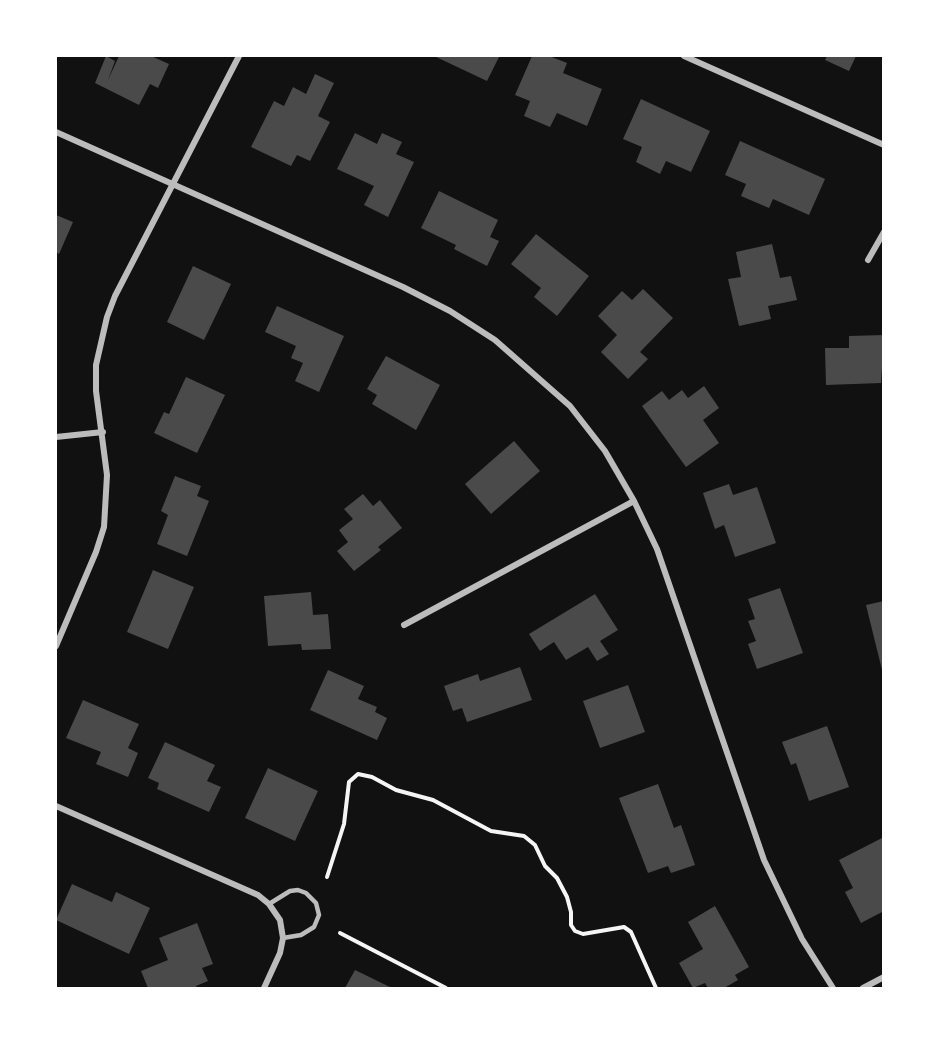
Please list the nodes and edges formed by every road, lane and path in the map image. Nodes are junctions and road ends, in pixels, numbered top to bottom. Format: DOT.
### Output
graph roads {
  1 [pos="239,56"];
  2 [pos="684,56"];
  3 [pos="56,132"];
  4 [pos="884,145"];
  5 [pos="173,184"];
  6 [pos="884,232"];
  7 [pos="868,260"];
  8 [pos="103,432"];
  9 [pos="56,437"];
  10 [pos="634,501"];
  11 [pos="404,625"];
  12 [pos="56,646"];
  13 [pos="56,806"];
  14 [pos="327,877"];
  15 [pos="269,903"];
  16 [pos="340,933"];
  17 [pos="283,938"];
  18 [pos="884,977"];
  19 [pos="264,988"];
  20 [pos="446,988"];
  21 [pos="656,988"];
  22 [pos="833,988"];
  23 [pos="863,988"];
  1 -- 5 [label="street"];
  2 -- 4 [label="street"];
  3 -- 5 [label="street"];
  5 -- 8 [label="street"];
  5 -- 10 [label="street"];
  6 -- 7 [label="street"];
  8 -- 9 [label="street"];
  8 -- 12 [label="street"];
  10 -- 11 [label="street"];
  10 -- 22 [label="street"];
  13 -- 15 [label="street"];
  14 -- 21 [label="path"];
  15 -- 17 [label="street"];
  15 -- 17 [label="lane"];
  16 -- 20 [label="path"];
  17 -- 19 [label="street"];
  18 -- 23 [label="street"];
}
